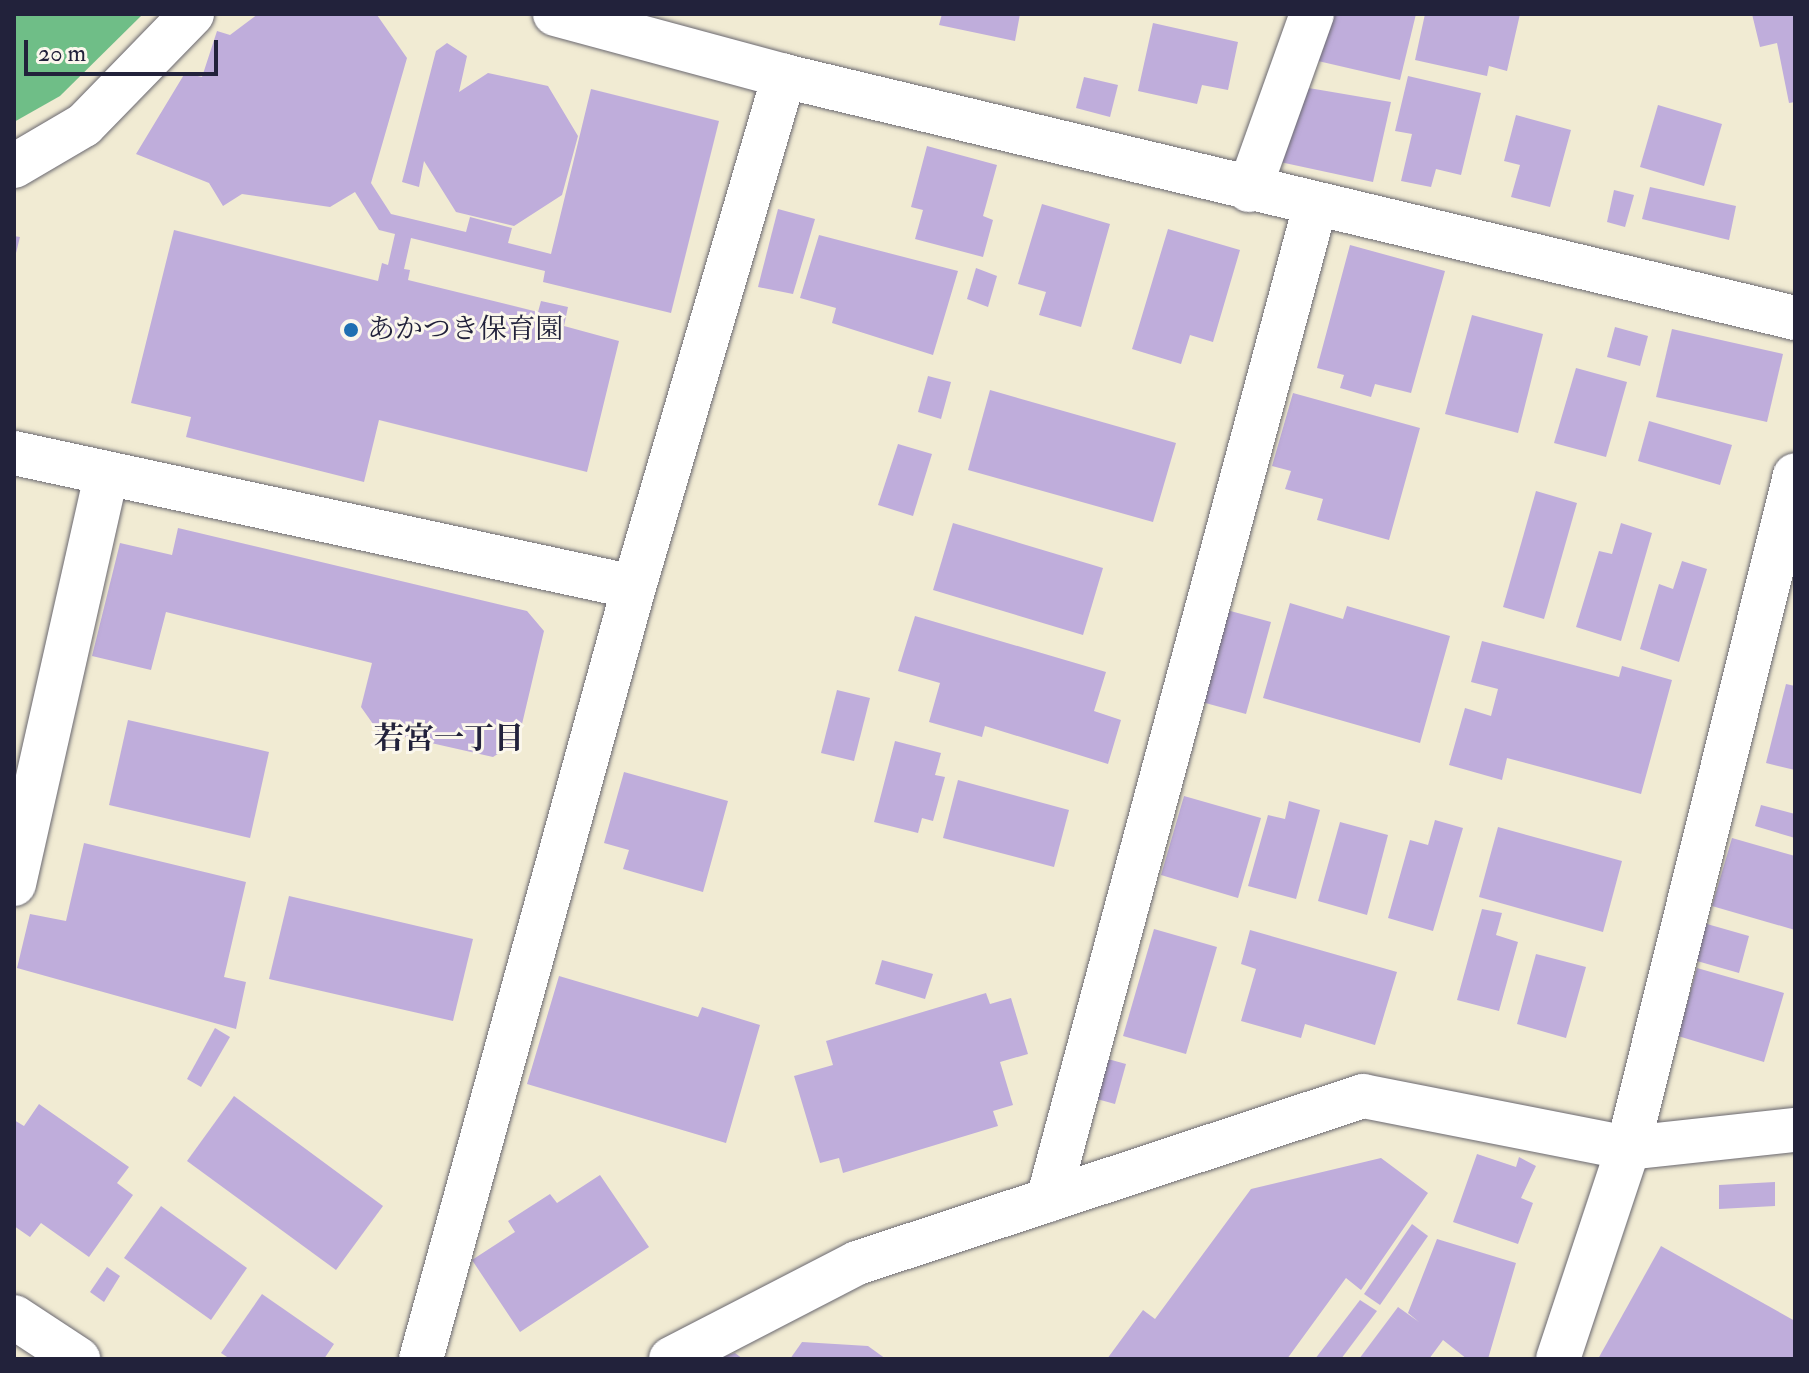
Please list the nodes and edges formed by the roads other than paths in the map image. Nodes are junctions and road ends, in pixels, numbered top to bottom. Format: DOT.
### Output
graph roads {
  1 [pos="192,14"];
  2 [pos="555,14"];
  3 [pos="1312,14"];
  4 [pos="784,76"];
  5 [pos="14,166"];
  6 [pos="1249,190"];
  7 [pos="1315,206"];
  8 [pos="1795,318"];
  9 [pos="14,453"];
  10 [pos="1795,475"];
  11 [pos="106,476"];
  12 [pos="634,587"];
  13 [pos="14,884"];
  14 [pos="1795,1130"];
  15 [pos="1628,1148"];
  16 [pos="1048,1200"];
  17 [pos="14,1317"];
  18 [pos="78,1359"];
  19 [pos="421,1359"];
  20 [pos="671,1359"];
  21 [pos="1558,1359"];
  1 -- 5 [label="street"];
  2 -- 4 [label="street"];
  3 -- 6 [label="street"];
  4 -- 6 [label="street"];
  4 -- 12 [label="street"];
  6 -- 7 [label="street"];
  7 -- 8 [label="street"];
  7 -- 16 [label="street"];
  9 -- 11 [label="street"];
  10 -- 15 [label="street"];
  11 -- 12 [label="street"];
  11 -- 13 [label="street"];
  12 -- 19 [label="street"];
  14 -- 15 [label="street"];
  15 -- 16 [label="street"];
  15 -- 21 [label="street"];
  16 -- 20 [label="street"];
  17 -- 18 [label="street"];
}
